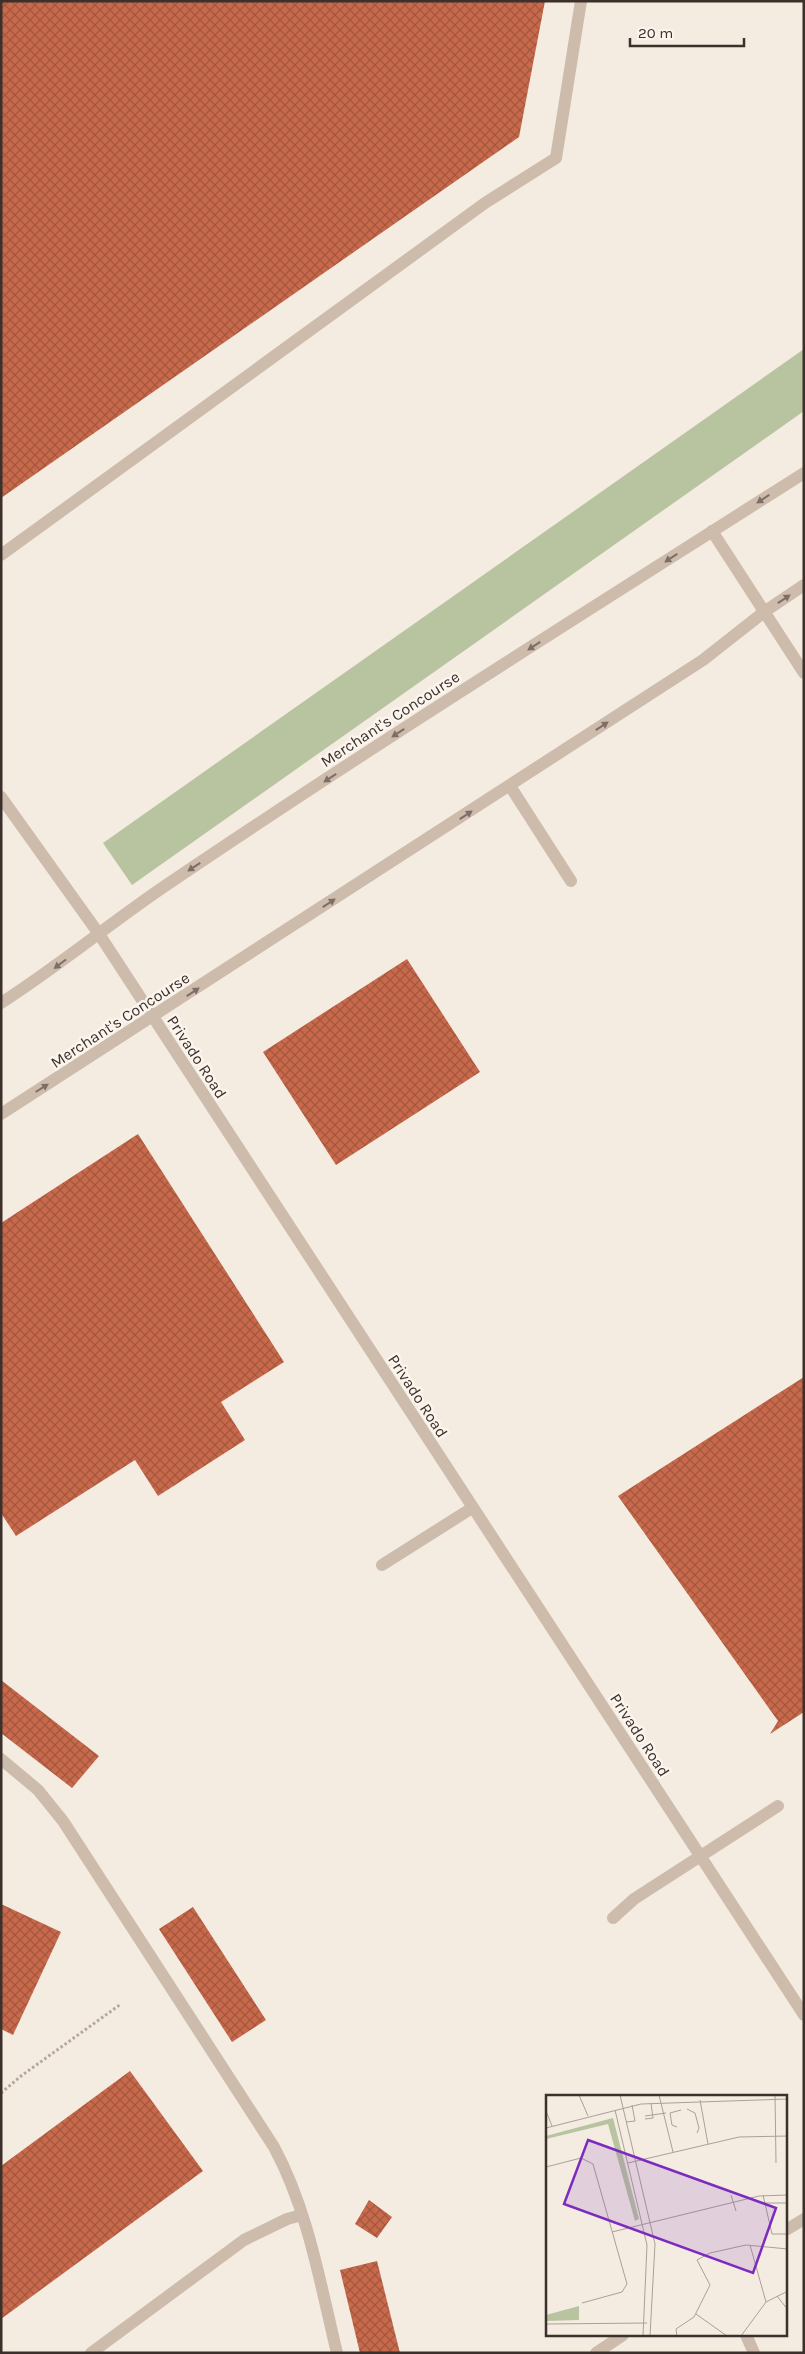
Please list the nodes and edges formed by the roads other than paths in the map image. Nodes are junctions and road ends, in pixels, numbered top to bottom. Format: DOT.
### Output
graph roads {
  1 [pos="581,1"];
  2 [pos="804,473"];
  3 [pos="712,531"];
  4 [pos="1,555"];
  5 [pos="804,585"];
  6 [pos="764,612"];
  7 [pos="804,673"];
  8 [pos="510,786"];
  9 [pos="1,797"];
  10 [pos="571,881"];
  11 [pos="99,934"];
  12 [pos="1,1003"];
  13 [pos="152,1018"];
  14 [pos="1,1114"];
  15 [pos="472,1508"];
  16 [pos="382,1565"];
  17 [pos="1,1760"];
  18 [pos="778,1806"];
  19 [pos="699,1855"];
  20 [pos="613,1918"];
  21 [pos="804,2015"];
  22 [pos="302,2215"];
  23 [pos="804,2218"];
  24 [pos="788,2229"];
  25 [pos="622,2336"];
  26 [pos="746,2336"];
  27 [pos="91,2353"];
  28 [pos="337,2353"];
  29 [pos="596,2353"];
  30 [pos="754,2353"];
  1 -- 4 [label="street"];
  2 -- 3 [label="street, Merchant's Concourse, one-way"];
  3 -- 6 [label="street"];
  3 -- 11 [label="street, Merchant's Concourse, one-way"];
  6 -- 5 [label="street, Merchant's Concourse, one-way"];
  6 -- 7 [label="street"];
  8 -- 6 [label="street, Merchant's Concourse, one-way"];
  8 -- 10 [label="street"];
  13 -- 8 [label="street, Merchant's Concourse, one-way"];
  9 -- 11 [label="street, Privado Road"];
  11 -- 12 [label="street, Merchant's Concourse, one-way"];
  11 -- 13 [label="street, Privado Road"];
  14 -- 13 [label="street, Merchant's Concourse, one-way"];
  13 -- 15 [label="street, Privado Road"];
  15 -- 16 [label="street"];
  15 -- 19 [label="street, Privado Road"];
  17 -- 22 [label="street"];
  18 -- 19 [label="street"];
  19 -- 20 [label="street"];
  19 -- 21 [label="street, Privado Road"];
  22 -- 27 [label="street"];
  22 -- 28 [label="street"];
  23 -- 24 [label="street"];
  25 -- 29 [label="street"];
  26 -- 30 [label="street"];
}
